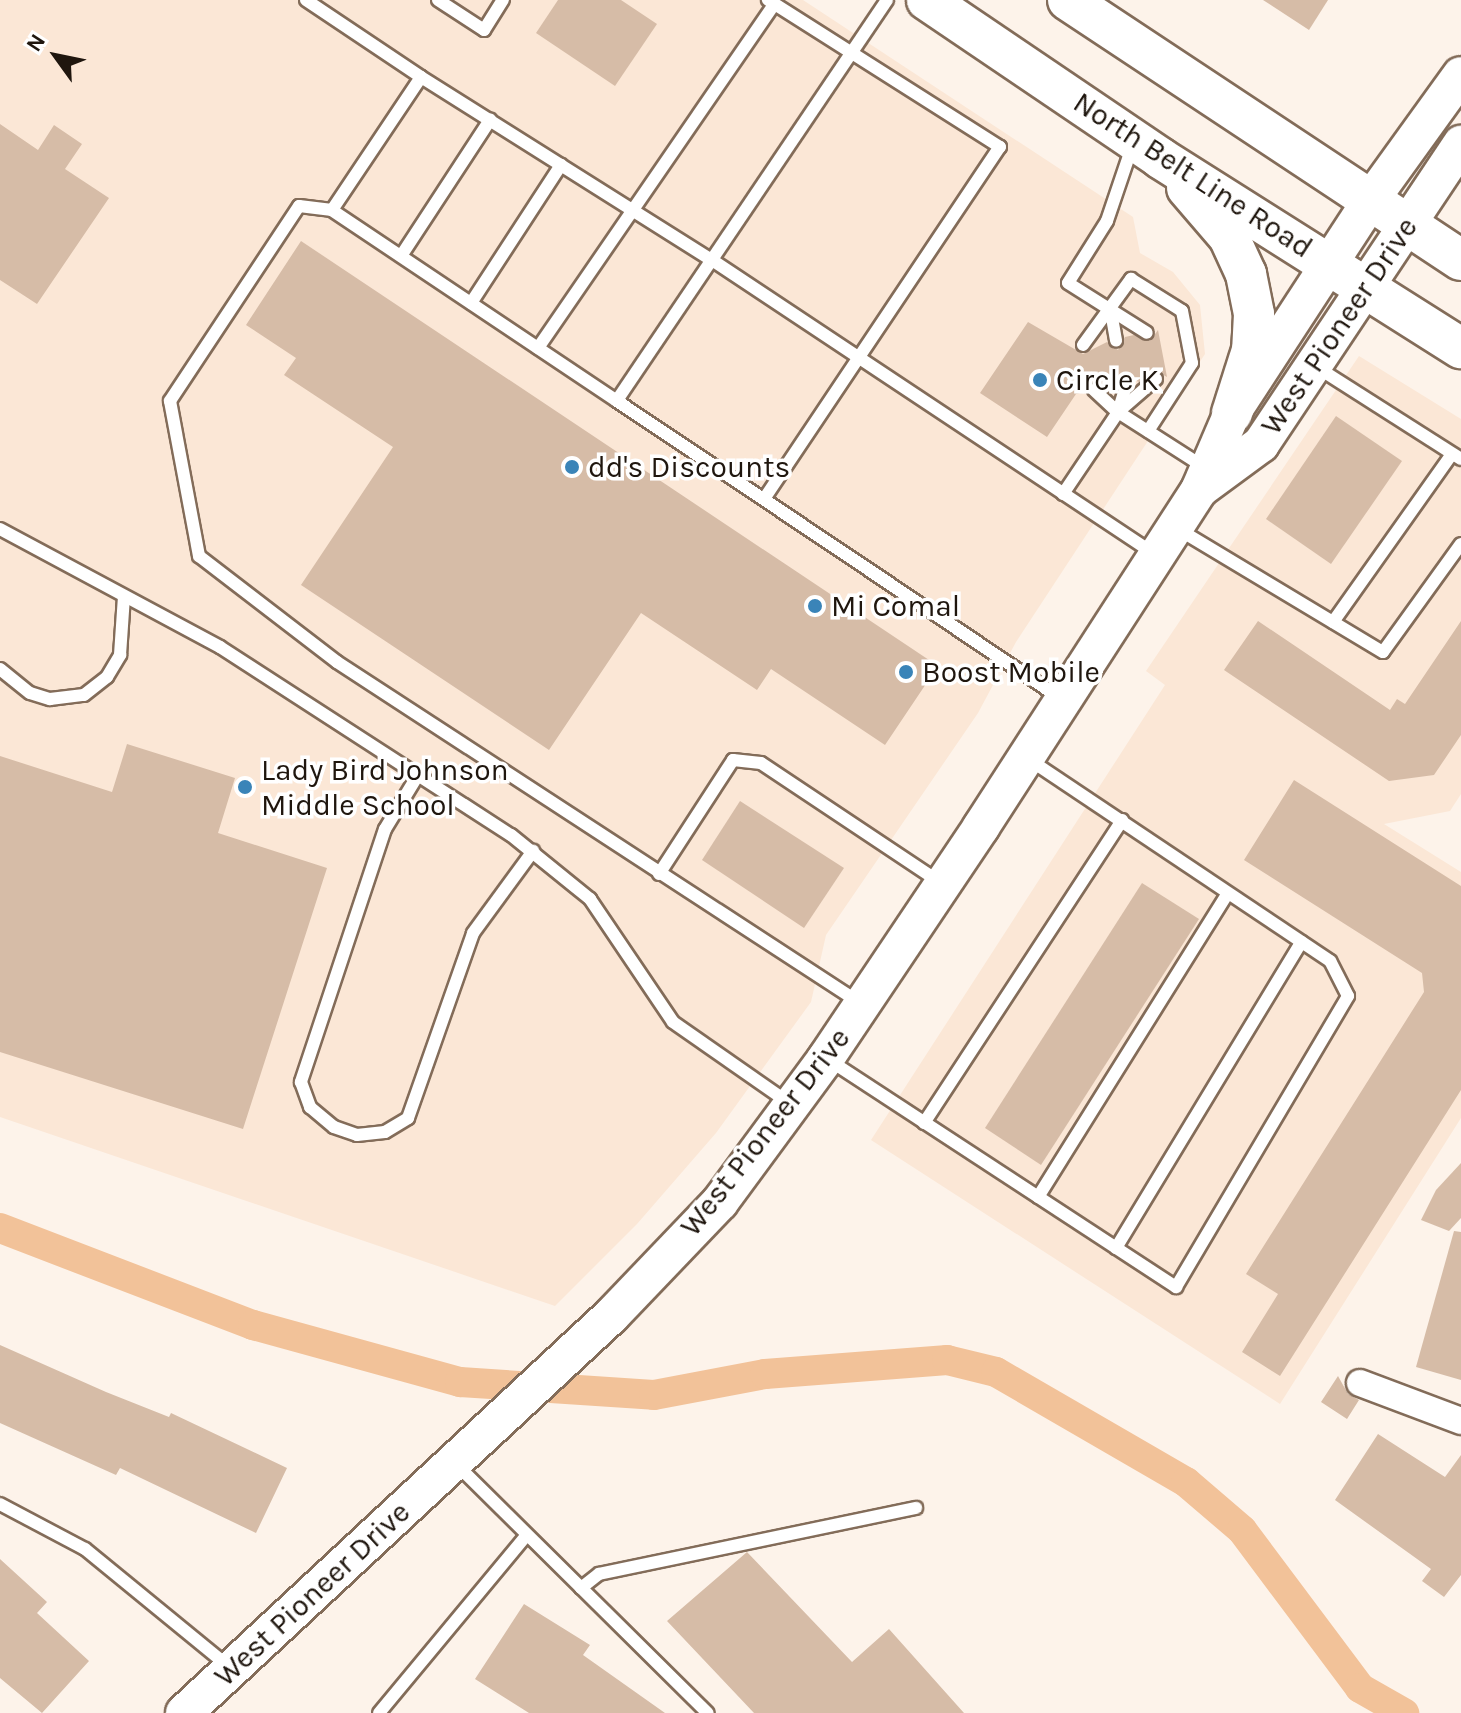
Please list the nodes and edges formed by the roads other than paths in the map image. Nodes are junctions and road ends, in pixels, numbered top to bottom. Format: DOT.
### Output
graph roads {
  1 [pos="306,0"];
  2 [pos="438,0"];
  3 [pos="503,0"];
  4 [pos="887,0"];
  5 [pos="927,0"];
  6 [pos="1068,0"];
  7 [pos="771,2"];
  8 [pos="851,52"];
  9 [pos="1461,75"];
  10 [pos="421,77"];
  11 [pos="490,120"];
  12 [pos="1461,144"];
  13 [pos="1147,149"];
  14 [pos="561,165"];
  15 [pos="1370,201"];
  16 [pos="332,210"];
  17 [pos="632,210"];
  18 [pos="1406,225"];
  19 [pos="401,256"];
  20 [pos="712,260"];
  21 [pos="1461,260"];
  22 [pos="1331,264"];
  23 [pos="1366,288"];
  24 [pos="471,303"];
  25 [pos="1111,312"];
  26 [pos="1147,333"];
  27 [pos="1116,341"];
  28 [pos="1083,345"];
  29 [pos="538,348"];
  30 [pos="1461,348"];
  31 [pos="858,357"];
  32 [pos="1314,365"];
  33 [pos="1156,379"];
  34 [pos="1126,385"];
  35 [pos="1094,390"];
  36 [pos="617,401"];
  37 [pos="1118,412"];
  38 [pos="1232,413"];
  39 [pos="1148,431"];
  40 [pos="1457,457"];
  41 [pos="1203,480"];
  42 [pos="1063,494"];
  43 [pos="764,499"];
  44 [pos="0,529"];
  45 [pos="1165,541"];
  46 [pos="1461,544"];
  47 [pos="124,597"];
  48 [pos="1333,622"];
  49 [pos="0,669"];
  50 [pos="1062,700"];
  51 [pos="1026,757"];
  52 [pos="418,775"];
  53 [pos="1122,820"];
  54 [pos="533,851"];
  55 [pos="659,874"];
  56 [pos="943,884"];
  57 [pos="1228,893"];
  58 [pos="1301,942"];
  59 [pos="862,1004"];
  60 [pos="826,1058"];
  61 [pos="791,1105"];
  62 [pos="924,1123"];
  63 [pos="1038,1197"];
  64 [pos="1116,1248"];
  65 [pos="1360,1383"];
  66 [pos="1461,1421"];
  67 [pos="454,1462"];
  68 [pos="0,1504"];
  69 [pos="916,1508"];
  70 [pos="527,1535"];
  71 [pos="581,1588"];
  72 [pos="231,1669"];
  73 [pos="184,1713"];
  74 [pos="379,1713"];
  75 [pos="708,1713"];
  1 -- 10 [label="lane"];
  2 -- 3 [label="lane"];
  4 -- 8 [label="lane"];
  5 -- 13 [label="main road, North Belt Line Road"];
  6 -- 15 [label="main road"];
  7 -- 8 [label="lane"];
  7 -- 17 [label="lane"];
  8 -- 20 [label="lane"];
  8 -- 31 [label="lane"];
  9 -- 15 [label="main road, West Pioneer Drive"];
  10 -- 11 [label="lane"];
  10 -- 16 [label="lane"];
  11 -- 14 [label="lane"];
  11 -- 19 [label="lane"];
  12 -- 18 [label="main road, West Pioneer Drive"];
  13 -- 22 [label="main road, North Belt Line Road"];
  13 -- 25 [label="lane"];
  13 -- 38 [label="main road"];
  14 -- 17 [label="lane"];
  14 -- 24 [label="lane"];
  15 -- 18 [label="main road"];
  15 -- 22 [label="main road, West Pioneer Drive"];
  16 -- 19 [label="lane"];
  16 -- 55 [label="lane"];
  17 -- 20 [label="lane"];
  17 -- 29 [label="lane"];
  18 -- 21 [label="main road"];
  18 -- 23 [label="main road, West Pioneer Drive"];
  19 -- 24 [label="lane"];
  20 -- 31 [label="lane"];
  20 -- 36 [label="lane"];
  22 -- 23 [label="main road, North Belt Line Road"];
  22 -- 38 [label="main road, West Pioneer Drive"];
  23 -- 30 [label="main road, North Belt Line Road"];
  23 -- 32 [label="main road, West Pioneer Drive"];
  24 -- 29 [label="lane"];
  25 -- 26 [label="lane"];
  25 -- 27 [label="lane"];
  25 -- 28 [label="lane"];
  25 -- 39 [label="lane"];
  29 -- 36 [label="lane"];
  31 -- 42 [label="lane"];
  31 -- 43 [label="lane"];
  32 -- 40 [label="lane"];
  32 -- 41 [label="main road, West Pioneer Drive"];
  33 -- 37 [label="lane"];
  34 -- 37 [label="lane"];
  35 -- 37 [label="lane"];
  36 -- 43 [label="lane"];
  37 -- 39 [label="lane"];
  37 -- 42 [label="lane"];
  38 -- 41 [label="main road, West Pioneer Drive"];
  39 -- 41 [label="lane"];
  40 -- 48 [label="lane"];
  41 -- 45 [label="main road, West Pioneer Drive"];
  42 -- 45 [label="lane"];
  43 -- 50 [label="lane"];
  44 -- 47 [label="lane"];
  45 -- 48 [label="lane"];
  45 -- 50 [label="main road, West Pioneer Drive"];
  46 -- 48 [label="lane"];
  47 -- 49 [label="lane"];
  47 -- 52 [label="lane"];
  50 -- 51 [label="main road, West Pioneer Drive"];
  51 -- 53 [label="lane"];
  51 -- 56 [label="main road, West Pioneer Drive"];
  52 -- 54 [label="lane"];
  52 -- 54 [label="lane"];
  53 -- 57 [label="lane"];
  53 -- 62 [label="lane"];
  54 -- 61 [label="lane"];
  55 -- 56 [label="lane"];
  55 -- 59 [label="lane"];
  56 -- 59 [label="main road, West Pioneer Drive"];
  57 -- 58 [label="lane"];
  57 -- 63 [label="lane"];
  58 -- 64 [label="lane"];
  58 -- 64 [label="lane"];
  59 -- 60 [label="main road, West Pioneer Drive"];
  60 -- 61 [label="main road, West Pioneer Drive"];
  60 -- 62 [label="lane"];
  61 -- 67 [label="main road, West Pioneer Drive"];
  62 -- 63 [label="lane"];
  63 -- 64 [label="lane"];
  65 -- 66 [label="street"];
  67 -- 70 [label="lane"];
  67 -- 72 [label="main road, West Pioneer Drive"];
  68 -- 72 [label="lane"];
  69 -- 71 [label="lane"];
  70 -- 71 [label="lane"];
  70 -- 74 [label="lane"];
  71 -- 75 [label="lane"];
  72 -- 73 [label="main road, West Pioneer Drive"];
}
